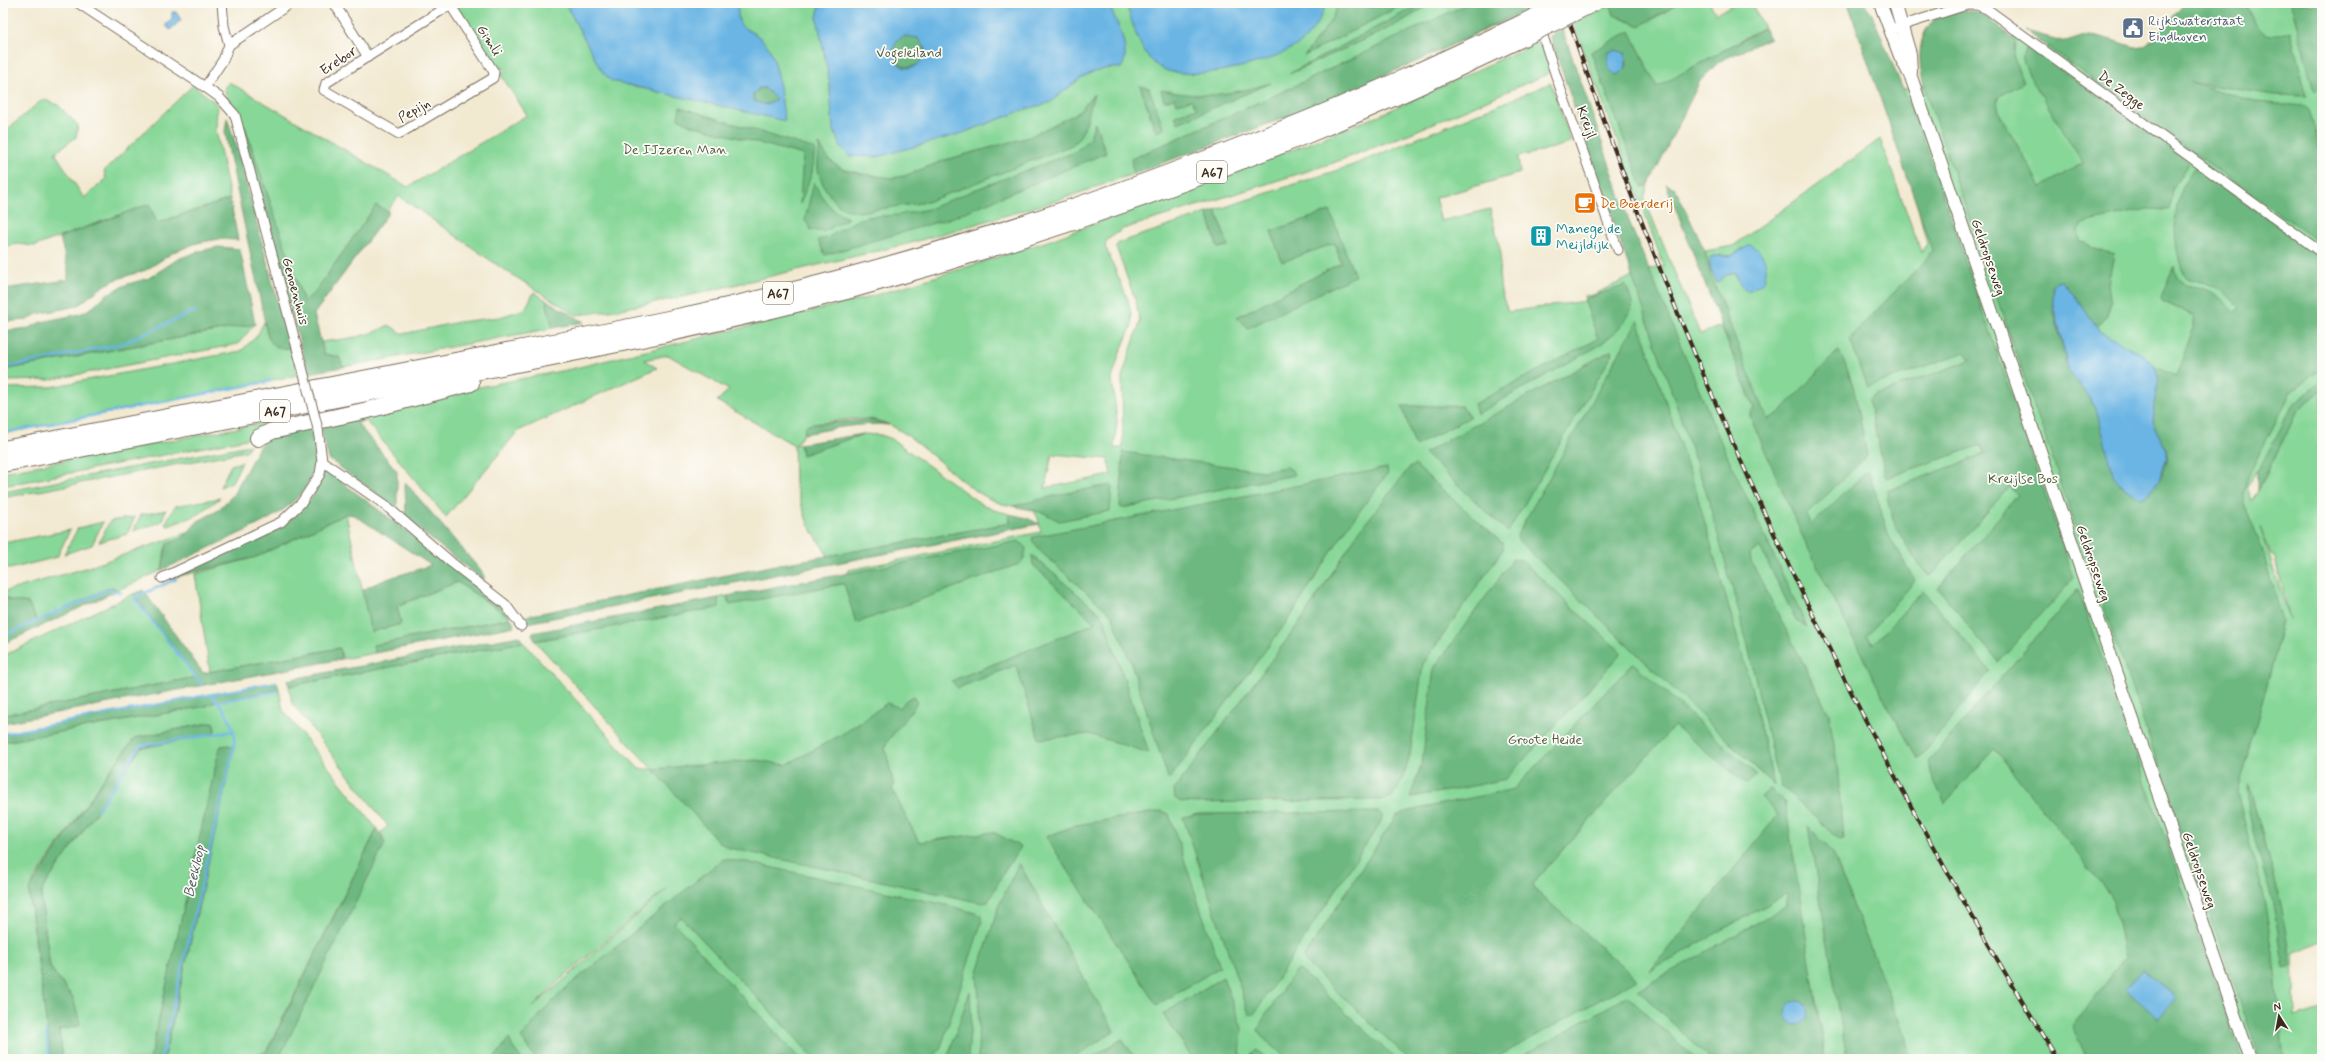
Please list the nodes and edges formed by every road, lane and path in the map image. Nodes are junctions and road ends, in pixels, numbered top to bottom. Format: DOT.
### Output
graph roads {
  1 [pos="78,3"];
  2 [pos="222,3"];
  3 [pos="291,3"];
  4 [pos="334,3"];
  5 [pos="1532,3"];
  6 [pos="1562,3"];
  7 [pos="1594,3"];
  8 [pos="1880,3"];
  9 [pos="1895,3"];
  10 [pos="450,4"];
  11 [pos="1902,25"];
  12 [pos="1522,30"];
  13 [pos="1890,30"];
  14 [pos="229,45"];
  15 [pos="368,57"];
  16 [pos="494,72"];
  17 [pos="1911,78"];
  18 [pos="205,87"];
  19 [pos="323,87"];
  20 [pos="1618,250"];
  21 [pos="2322,253"];
  22 [pos="546,358"];
  23 [pos="258,438"];
  24 [pos="3,449"];
  25 [pos="322,461"];
  26 [pos="3,464"];
  27 [pos="162,578"];
  28 [pos="521,626"];
  29 [pos="2250,1059"];
  1 -- 18 [label="street, Genoenhuis"];
  2 -- 14 [label="street"];
  3 -- 14 [label="street"];
  4 -- 15 [label="street, Erebor"];
  5 -- 20 [label="street, Kreijl"];
  6 -- 12 [label="highway, A67, bridge"];
  7 -- 12 [label="highway, A67, bridge"];
  8 -- 13 [label="main road"];
  9 -- 11 [label="main road"];
  10 -- 15 [label="street, Erebor"];
  10 -- 16 [label="street, Gimli"];
  11 -- 13 [label="street, De Zegge"];
  11 -- 17 [label="main road"];
  11 -- 21 [label="street, De Zegge"];
  12 -- 22 [label="highway, A67"];
  12 -- 24 [label="highway, A67"];
  13 -- 17 [label="main road"];
  14 -- 18 [label="street"];
  15 -- 19 [label="street, Erebor"];
  16 -- 19 [label="street, Pepijn"];
  17 -- 29 [label="main road, Geldropseweg"];
  18 -- 25 [label="street, Genoenhuis, bridge"];
  22 -- 23 [label="highway, A67"];
  22 -- 26 [label="highway, A67"];
  25 -- 27 [label="street, Genoenhuis"];
  25 -- 28 [label="street"];
}
